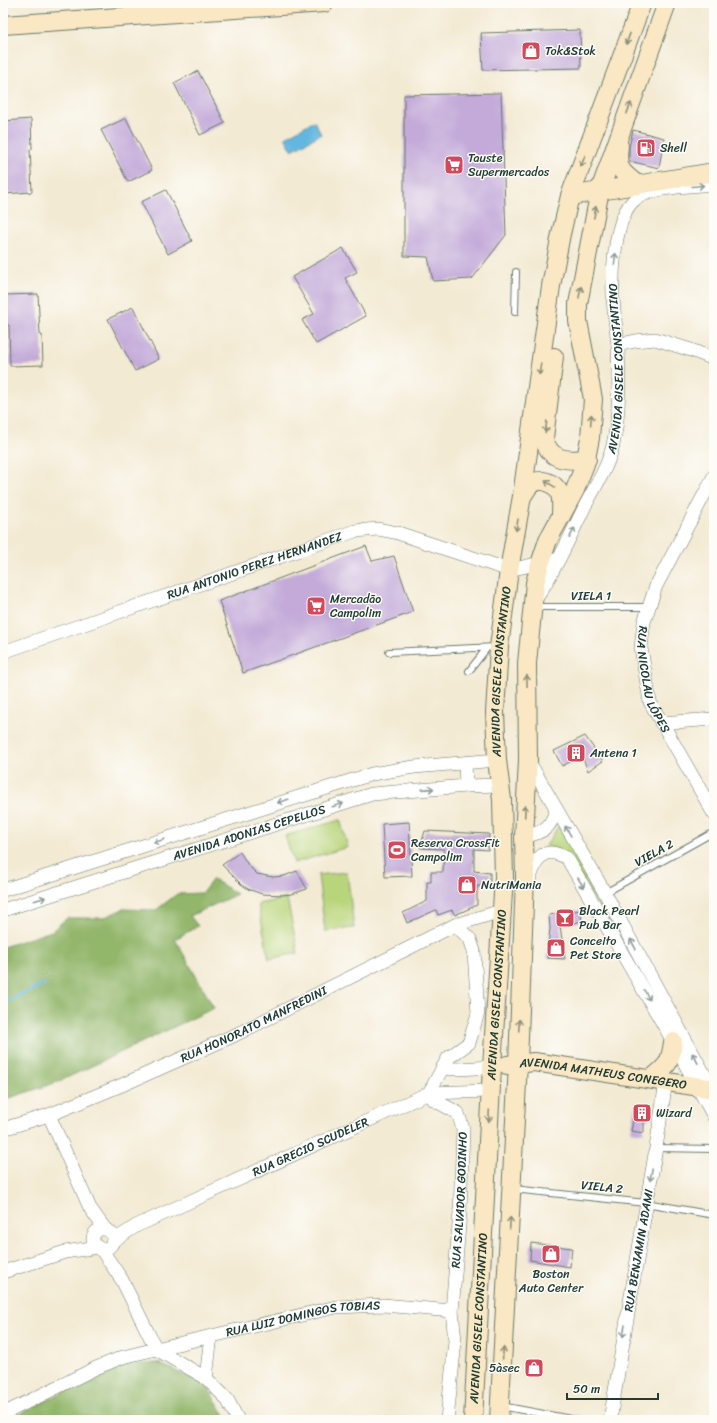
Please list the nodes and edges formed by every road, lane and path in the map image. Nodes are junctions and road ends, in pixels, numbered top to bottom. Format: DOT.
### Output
graph roads {
  1 [pos="324,3"];
  2 [pos="642,3"];
  3 [pos="668,3"];
  4 [pos="3,25"];
  5 [pos="621,132"];
  6 [pos="714,172"];
  7 [pos="714,184"];
  8 [pos="638,185"];
  9 [pos="600,190"];
  10 [pos="570,196"];
  11 [pos="555,263"];
  12 [pos="516,272"];
  13 [pos="515,312"];
  14 [pos="618,346"];
  15 [pos="714,359"];
  16 [pos="611,454"];
  17 [pos="587,459"];
  18 [pos="714,476"];
  19 [pos="522,496"];
  20 [pos="561,516"];
  21 [pos="559,559"];
  22 [pos="540,564"];
  23 [pos="509,570"];
  24 [pos="532,606"];
  25 [pos="649,607"];
  26 [pos="493,647"];
  27 [pos="3,652"];
  28 [pos="389,652"];
  29 [pos="469,670"];
  30 [pos="714,719"];
  31 [pos="661,723"];
  32 [pos="497,760"];
  33 [pos="528,760"];
  34 [pos="464,763"];
  35 [pos="398,769"];
  36 [pos="501,785"];
  37 [pos="466,786"];
  38 [pos="398,791"];
  39 [pos="556,810"];
  40 [pos="714,814"];
  41 [pos="714,832"];
  42 [pos="524,837"];
  43 [pos="3,890"];
  44 [pos="524,890"];
  45 [pos="605,893"];
  46 [pos="3,910"];
  47 [pos="501,911"];
  48 [pos="455,925"];
  49 [pos="673,1042"];
  50 [pos="518,1064"];
  51 [pos="492,1067"];
  52 [pos="442,1068"];
  53 [pos="658,1080"];
  54 [pos="709,1089"];
  55 [pos="490,1091"];
  56 [pos="429,1093"];
  57 [pos="49,1116"];
  58 [pos="714,1117"];
  59 [pos="3,1129"];
  60 [pos="656,1148"];
  61 [pos="714,1149"];
  62 [pos="512,1189"];
  63 [pos="646,1203"];
  64 [pos="714,1214"];
  65 [pos="104,1239"];
  66 [pos="3,1272"];
  67 [pos="452,1310"];
  68 [pos="211,1336"];
  69 [pos="156,1349"];
  70 [pos="206,1378"];
  71 [pos="499,1413"];
  72 [pos="3,1414"];
  73 [pos="238,1420"];
  74 [pos="447,1420"];
  75 [pos="473,1420"];
  76 [pos="576,1420"];
  77 [pos="610,1420"];
  1 -- 4 [label="main road"];
  2 -- 10 [label="main road, AVENIDA GISELE CONSTANTINO, one-way"];
  5 -- 3 [label="main road, one-way"];
  5 -- 8 [label="main road"];
  5 -- 9 [label="main road, AVENIDA GISELE CONSTANTINO"];
  6 -- 8 [label="main road"];
  14 -- 7 [label="street, AVENIDA GISELE CONSTANTINO, one-way"];
  8 -- 9 [label="main road"];
  9 -- 10 [label="main road"];
  17 -- 9 [label="main road, AVENIDA GISELE CONSTANTINO, one-way"];
  10 -- 11 [label="main road, AVENIDA GISELE CONSTANTINO"];
  11 -- 17 [label="main road, one-way"];
  11 -- 19 [label="main road, AVENIDA GISELE CONSTANTINO, one-way"];
  12 -- 13 [label="lane"];
  14 -- 15 [label="street"];
  14 -- 16 [label="street, AVENIDA GISELE CONSTANTINO"];
  16 -- 17 [label="street"];
  21 -- 16 [label="street, AVENIDA GISELE CONSTANTINO, one-way"];
  17 -- 20 [label="main road, AVENIDA GISELE CONSTANTINO"];
  18 -- 25 [label="street, RUA NICOLAU LÓPES"];
  20 -- 19 [label="main road, one-way"];
  19 -- 23 [label="main road, AVENIDA GISELE CONSTANTINO, one-way"];
  20 -- 22 [label="main road, AVENIDA GISELE CONSTANTINO"];
  21 -- 22 [label="street"];
  21 -- 24 [label="street, AVENIDA GISELE CONSTANTINO"];
  22 -- 23 [label="street, AVENIDA GISELE CONSTANTINO"];
  22 -- 24 [label="main road, AVENIDA GISELE CONSTANTINO"];
  23 -- 26 [label="main road, AVENIDA GISELE CONSTANTINO"];
  23 -- 27 [label="street, RUA ANTONIO PEREZ HERNANDEZ"];
  24 -- 25 [label="lane, VIELA 1"];
  33 -- 24 [label="main road, AVENIDA GISELE CONSTANTINO, one-way"];
  25 -- 31 [label="street, RUA NICOLAU LÓPES"];
  26 -- 28 [label="lane"];
  26 -- 29 [label="lane"];
  26 -- 32 [label="main road, AVENIDA GISELE CONSTANTINO"];
  30 -- 31 [label="street"];
  31 -- 40 [label="street, RUA NICOLAU LÓPES"];
  32 -- 34 [label="street, AVENIDA ADONIAS CEPELLOS"];
  32 -- 36 [label="main road, AVENIDA GISELE CONSTANTINO"];
  33 -- 39 [label="street"];
  42 -- 33 [label="main road, AVENIDA GISELE CONSTANTINO, one-way"];
  34 -- 35 [label="street, AVENIDA ADONIAS CEPELLOS"];
  34 -- 37 [label="street"];
  35 -- 38 [label="street"];
  35 -- 43 [label="street, AVENIDA ADONIAS CEPELLOS, one-way"];
  36 -- 37 [label="street, AVENIDA ADONIAS CEPELLOS"];
  36 -- 42 [label="main road"];
  36 -- 47 [label="main road, AVENIDA GISELE CONSTANTINO"];
  38 -- 37 [label="street, AVENIDA ADONIAS CEPELLOS, one-way"];
  46 -- 38 [label="street, AVENIDA ADONIAS CEPELLOS, one-way"];
  39 -- 42 [label="street"];
  45 -- 39 [label="street, one-way"];
  41 -- 45 [label="lane, VIELA 2"];
  42 -- 44 [label="main road, AVENIDA GISELE CONSTANTINO"];
  44 -- 49 [label="street, one-way"];
  50 -- 44 [label="main road, AVENIDA GISELE CONSTANTINO, one-way"];
  54 -- 45 [label="street, one-way"];
  47 -- 48 [label="street, RUA HONORATO MANFREDINI"];
  47 -- 51 [label="main road, AVENIDA GISELE CONSTANTINO"];
  48 -- 52 [label="street"];
  48 -- 57 [label="street, RUA HONORATO MANFREDINI"];
  49 -- 53 [label="main road"];
  49 -- 54 [label="street"];
  50 -- 51 [label="main road, AVENIDA MATHEUS CONEGERO"];
  50 -- 53 [label="main road, AVENIDA MATHEUS CONEGERO"];
  50 -- 62 [label="main road, AVENIDA GISELE CONSTANTINO"];
  51 -- 52 [label="street"];
  51 -- 55 [label="main road, AVENIDA GISELE CONSTANTINO"];
  52 -- 56 [label="street"];
  53 -- 54 [label="main road, AVENIDA MATHEUS CONEGERO"];
  53 -- 60 [label="street, RUA BENJAMIN ADAMI"];
  54 -- 58 [label="street"];
  55 -- 56 [label="street, RUA GRECIO SCUDELER"];
  55 -- 75 [label="main road, AVENIDA GISELE CONSTANTINO, one-way"];
  56 -- 65 [label="street, RUA GRECIO SCUDELER"];
  56 -- 67 [label="street, RUA SALVADOR GODINHO"];
  57 -- 59 [label="street, RUA HONORATO MANFREDINI"];
  57 -- 65 [label="street"];
  60 -- 61 [label="lane"];
  60 -- 63 [label="street, RUA BENJAMIN ADAMI, one-way"];
  62 -- 63 [label="lane, VIELA 2"];
  71 -- 62 [label="main road, AVENIDA GISELE CONSTANTINO, one-way"];
  63 -- 64 [label="lane, VIELA 2"];
  63 -- 77 [label="street, RUA BENJAMIN ADAMI, one-way"];
  65 -- 66 [label="street"];
  65 -- 69 [label="street"];
  67 -- 68 [label="street, RUA LUIZ DOMINGOS TOBIAS"];
  67 -- 74 [label="street, RUA SALVADOR GODINHO"];
  68 -- 69 [label="street, RUA LUIZ DOMINGOS TOBIAS"];
  68 -- 70 [label="street"];
  69 -- 70 [label="street"];
  69 -- 72 [label="street, RUA LUIZ DOMINGOS TOBIAS"];
  70 -- 73 [label="street"];
  71 -- 76 [label="lane"];
}
